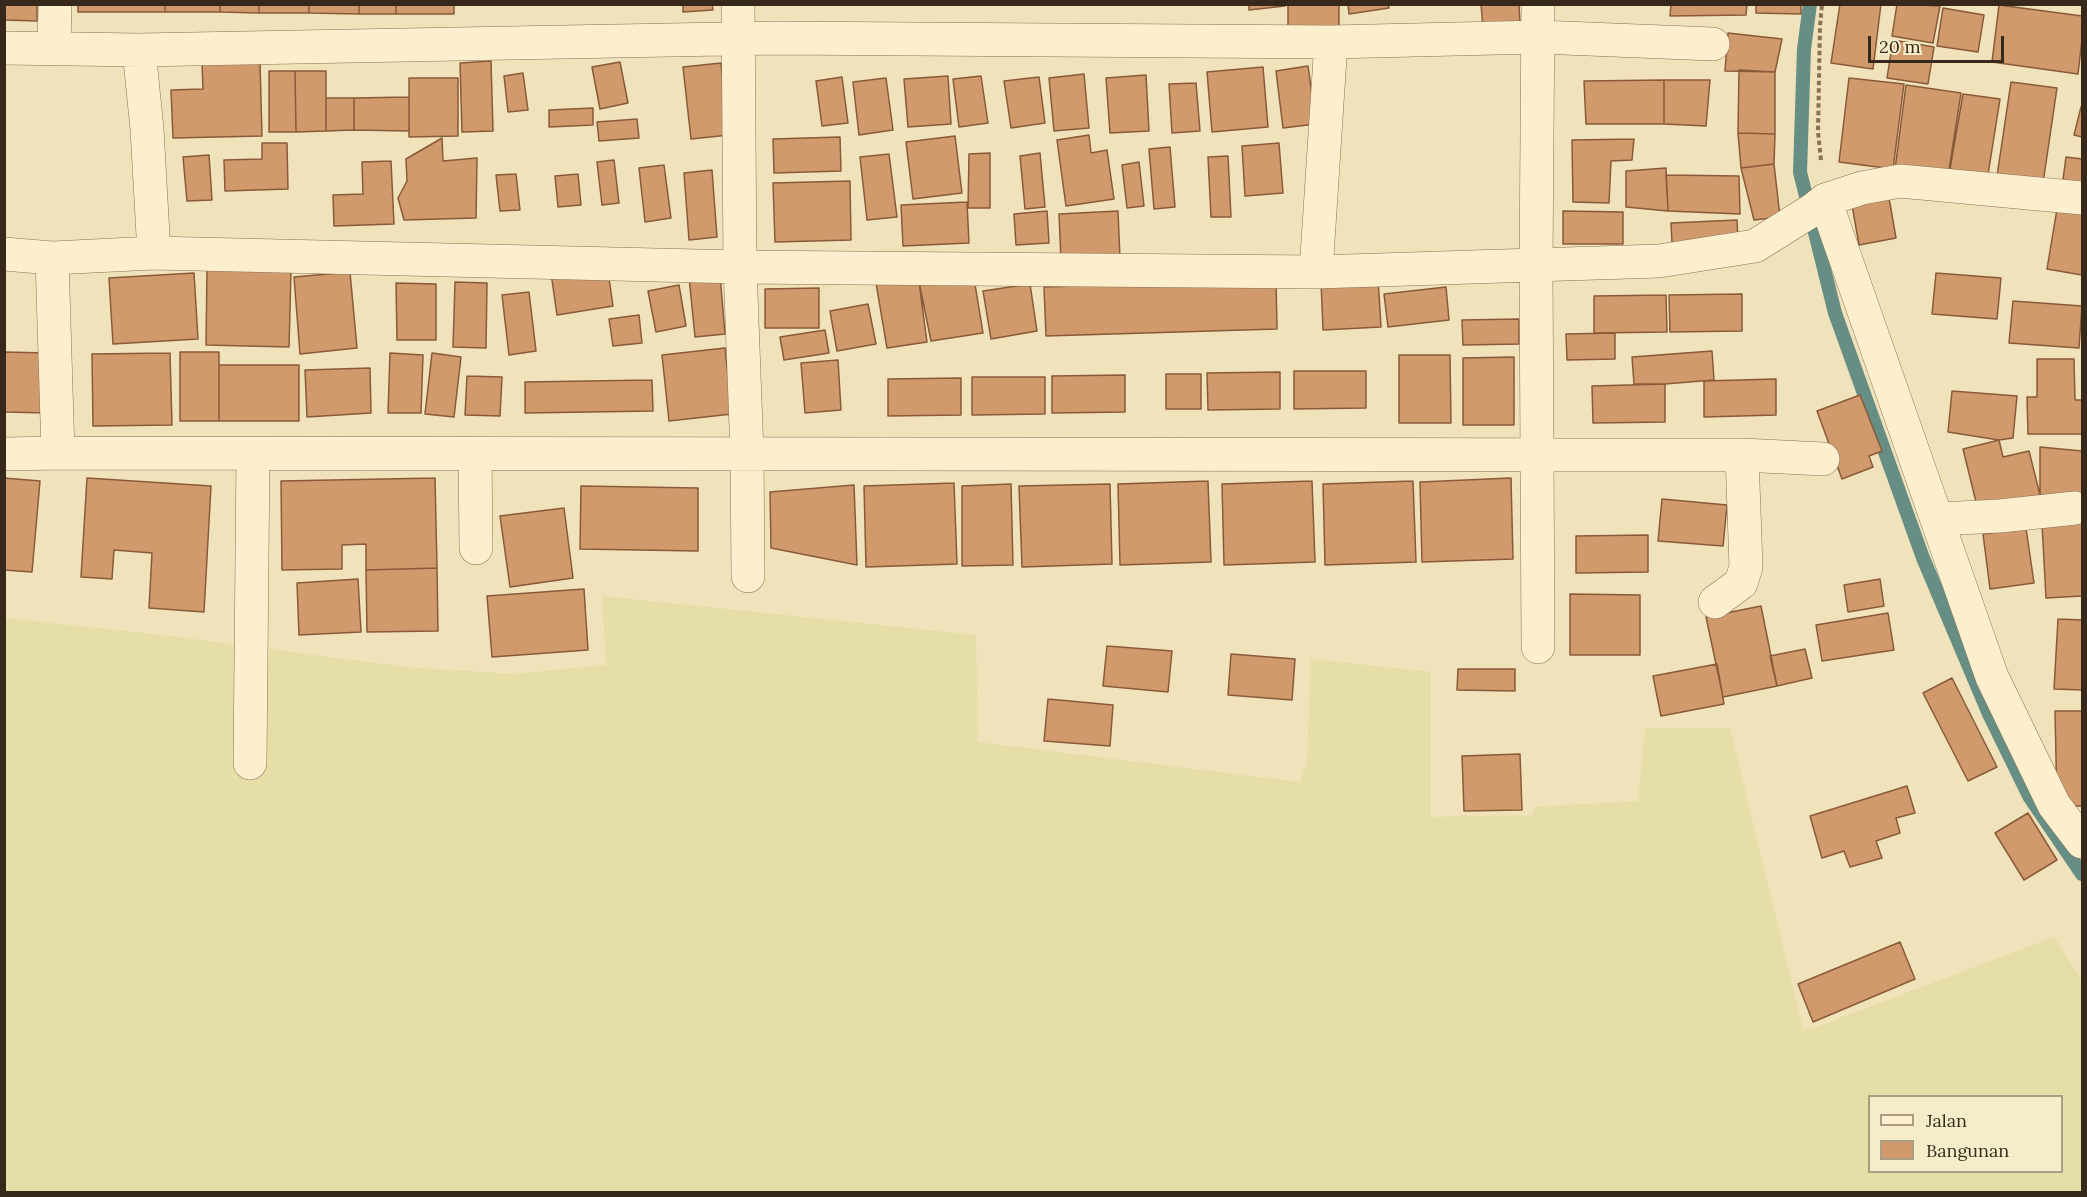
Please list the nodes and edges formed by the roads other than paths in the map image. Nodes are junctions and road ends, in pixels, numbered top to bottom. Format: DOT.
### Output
graph roads {
  1 [pos="55,4"];
  2 [pos="738,4"];
  3 [pos="1538,4"];
  4 [pos="1539,37"];
  5 [pos="737,39"];
  6 [pos="1331,42"];
  7 [pos="1713,44"];
  8 [pos="4,48"];
  9 [pos="54,48"];
  10 [pos="138,50"];
  11 [pos="2082,198"];
  12 [pos="1819,205"];
  13 [pos="154,253"];
  14 [pos="4,254"];
  15 [pos="52,258"];
  16 [pos="1536,266"];
  17 [pos="740,267"];
  18 [pos="1316,272"];
  19 [pos="58,453"];
  20 [pos="253,453"];
  21 [pos="4,454"];
  22 [pos="475,454"];
  23 [pos="747,454"];
  24 [pos="1538,455"];
  25 [pos="1742,455"];
  26 [pos="1823,459"];
  27 [pos="2074,508"];
  28 [pos="1938,519"];
  29 [pos="476,548"];
  30 [pos="748,576"];
  31 [pos="1715,602"];
  32 [pos="1538,647"];
  33 [pos="250,763"];
  34 [pos="2082,842"];
  1 -- 9 [label="street"];
  2 -- 5 [label="street"];
  3 -- 4 [label="street"];
  4 -- 6 [label="street"];
  4 -- 7 [label="street"];
  4 -- 16 [label="street"];
  5 -- 6 [label="street"];
  5 -- 10 [label="street"];
  5 -- 17 [label="street"];
  6 -- 18 [label="street"];
  8 -- 9 [label="street"];
  9 -- 10 [label="street"];
  10 -- 13 [label="street"];
  11 -- 12 [label="street"];
  12 -- 16 [label="street"];
  12 -- 28 [label="street"];
  13 -- 15 [label="street"];
  13 -- 17 [label="street"];
  14 -- 15 [label="street"];
  15 -- 19 [label="street"];
  16 -- 18 [label="street"];
  16 -- 24 [label="street"];
  17 -- 18 [label="street"];
  17 -- 23 [label="street"];
  19 -- 20 [label="street"];
  19 -- 21 [label="street"];
  20 -- 22 [label="street"];
  20 -- 33 [label="street"];
  22 -- 23 [label="street"];
  22 -- 29 [label="street"];
  23 -- 24 [label="street"];
  23 -- 30 [label="street"];
  24 -- 25 [label="street"];
  24 -- 32 [label="street"];
  25 -- 26 [label="street"];
  25 -- 31 [label="street"];
  27 -- 28 [label="street"];
  28 -- 34 [label="street"];
}
